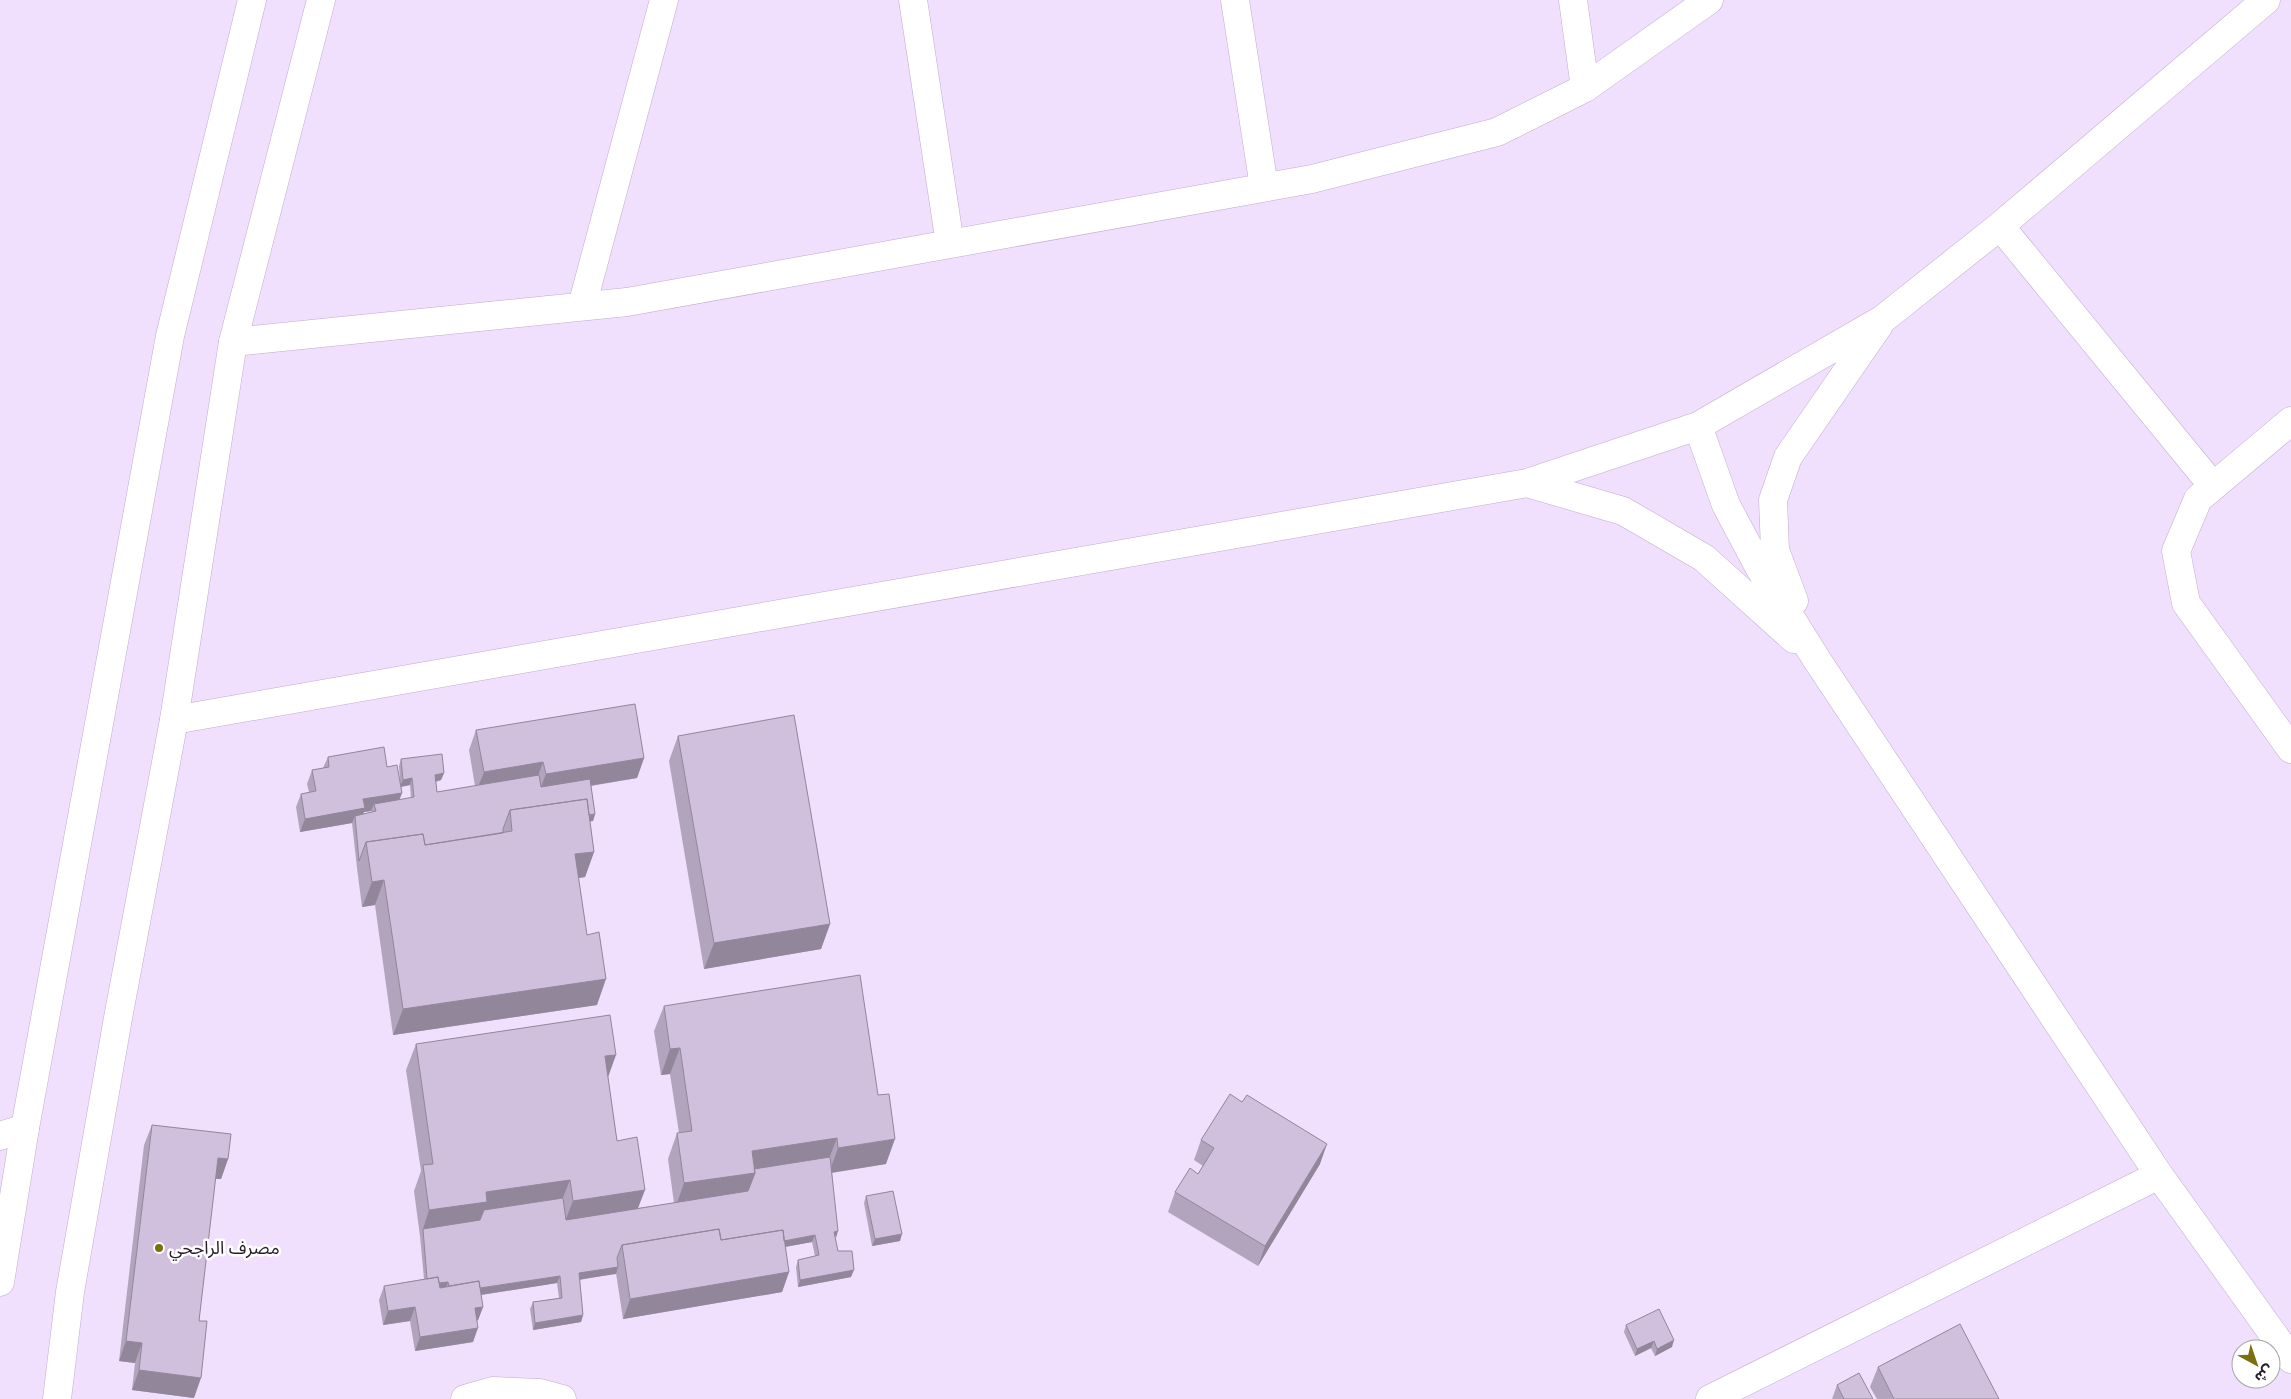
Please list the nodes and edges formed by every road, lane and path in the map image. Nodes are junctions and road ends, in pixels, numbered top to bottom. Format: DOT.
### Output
graph roads {
  1 [pos="252,0"];
  2 [pos="321,0"];
  3 [pos="664,0"];
  4 [pos="913,0"];
  5 [pos="1235,0"];
  6 [pos="1573,0"];
  7 [pos="1709,0"];
  8 [pos="2266,0"];
  9 [pos="1585,88"];
  10 [pos="1264,187"];
  11 [pos="2000,226"];
  12 [pos="950,244"];
  13 [pos="582,306"];
  14 [pos="1883,320"];
  15 [pos="233,342"];
  16 [pos="2291,420"];
  17 [pos="1698,426"];
  18 [pos="1527,483"];
  19 [pos="2213,486"];
  20 [pos="1817,660"];
  21 [pos="174,720"];
  22 [pos="2291,749"];
  23 [pos="13,1132"];
  24 [pos="2159,1175"];
  25 [pos="0,1282"];
  26 [pos="2291,1359"];
  27 [pos="57,1399"];
  28 [pos="466,1399"];
  29 [pos="562,1399"];
  30 [pos="1710,1399"];
  1 -- 23 [label="street"];
  2 -- 15 [label="street"];
  3 -- 13 [label="street"];
  4 -- 12 [label="street"];
  5 -- 10 [label="street"];
  6 -- 9 [label="street"];
  7 -- 9 [label="street"];
  8 -- 11 [label="street"];
  9 -- 10 [label="street"];
  10 -- 12 [label="street"];
  11 -- 14 [label="street"];
  11 -- 19 [label="street"];
  12 -- 13 [label="street"];
  13 -- 15 [label="street"];
  14 -- 17 [label="street"];
  14 -- 20 [label="street"];
  15 -- 21 [label="street"];
  16 -- 19 [label="street"];
  17 -- 18 [label="street"];
  17 -- 20 [label="street"];
  18 -- 20 [label="street"];
  18 -- 21 [label="street"];
  19 -- 22 [label="street"];
  20 -- 24 [label="street"];
  21 -- 27 [label="street"];
  23 -- 25 [label="street"];
  24 -- 26 [label="street"];
  24 -- 30 [label="street"];
  28 -- 29 [label="street"];
}
